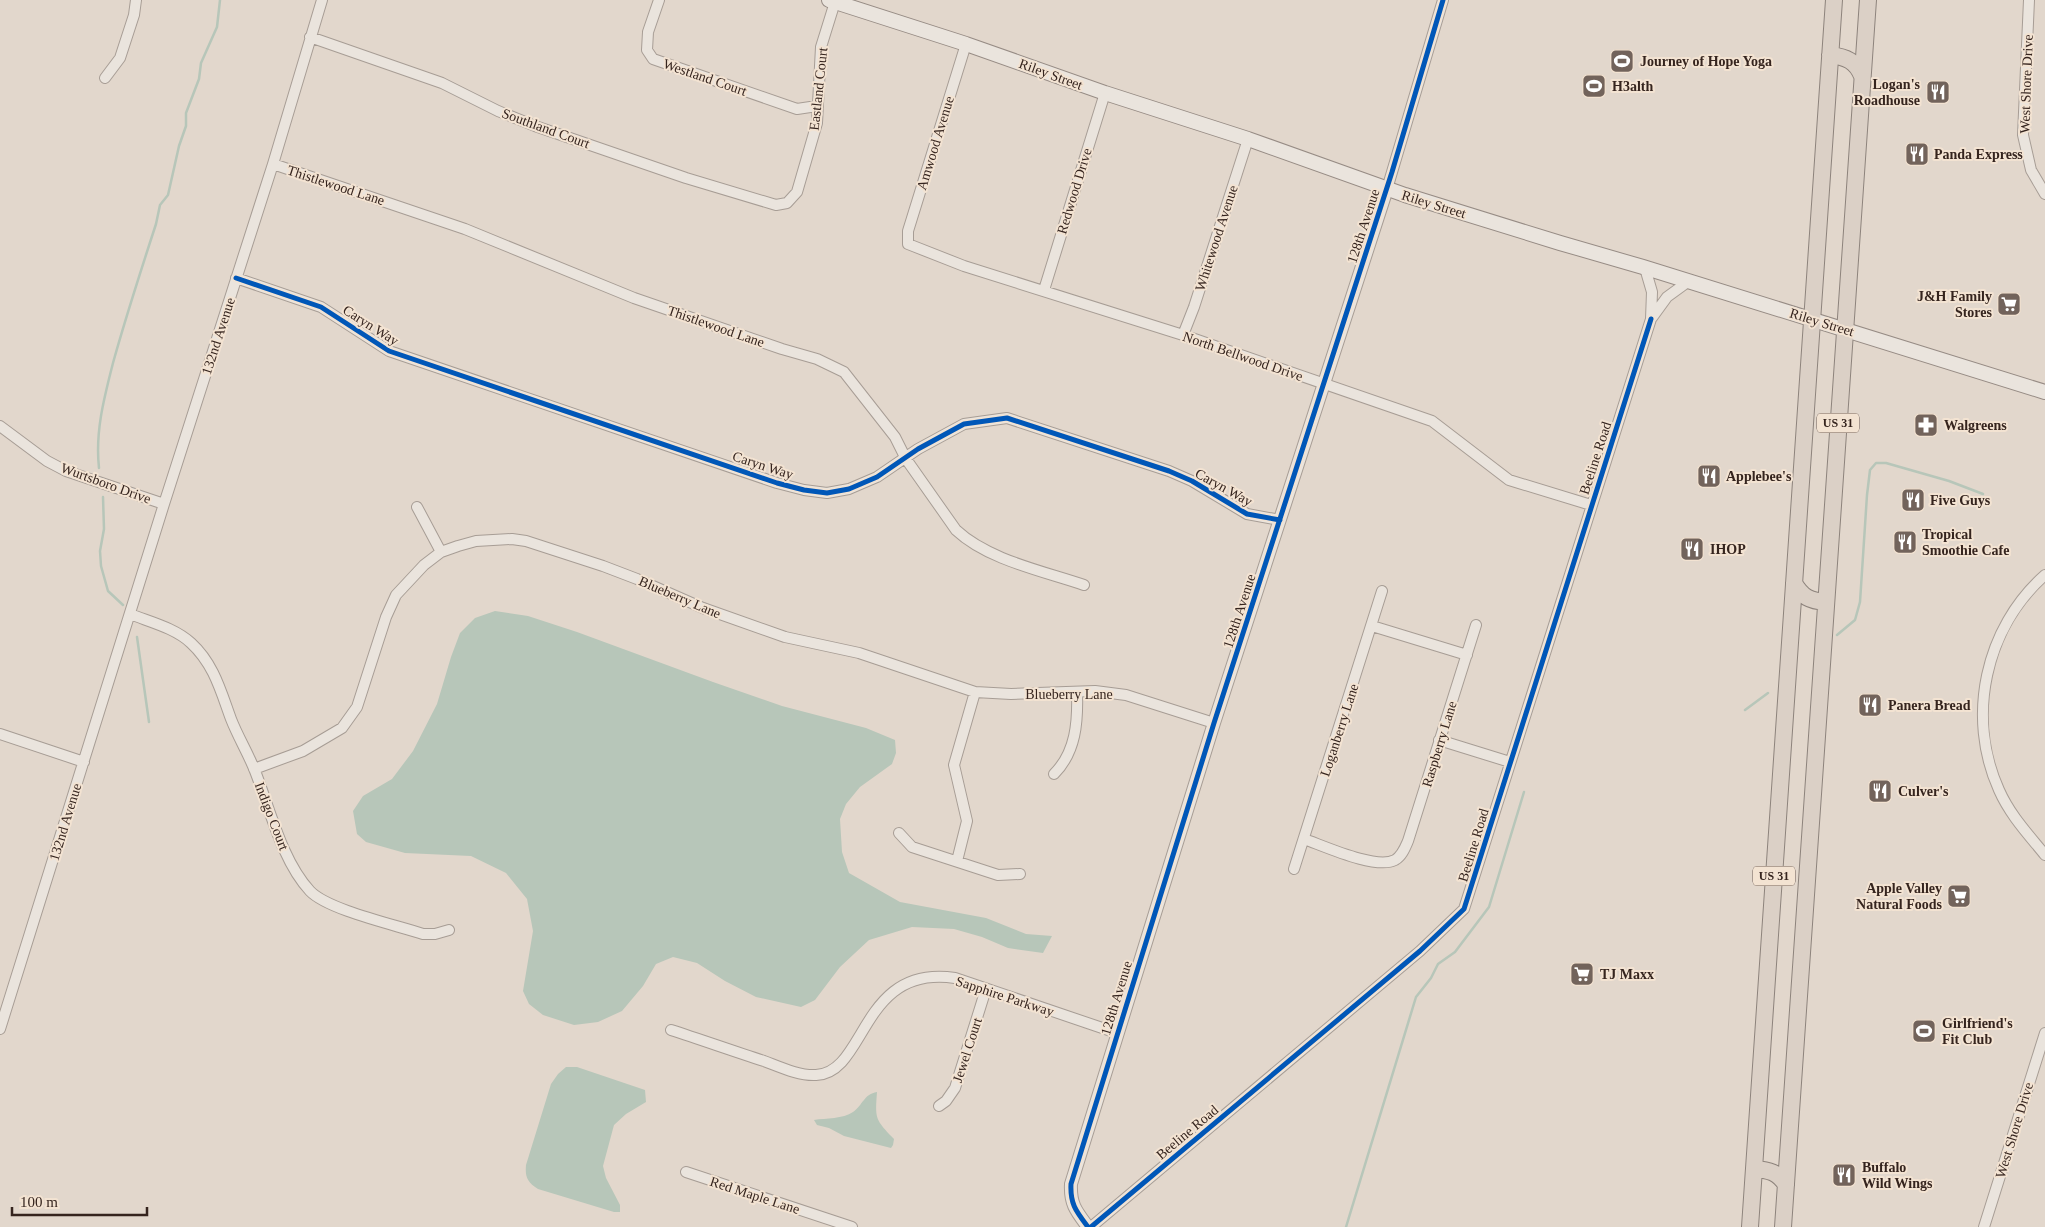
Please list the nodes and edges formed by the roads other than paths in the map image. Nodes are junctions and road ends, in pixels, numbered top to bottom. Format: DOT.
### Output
graph roads {
  1 [pos="136,0"];
  2 [pos="322,0"];
  3 [pos="659,0"];
  4 [pos="1443,0"];
  5 [pos="1834,0"];
  6 [pos="1868,0"];
  7 [pos="2029,0"];
  8 [pos="832,1"];
  9 [pos="310,37"];
  10 [pos="966,44"];
  11 [pos="1830,55"];
  12 [pos="1862,76"];
  13 [pos="105,78"];
  14 [pos="1105,93"];
  15 [pos="817,106"];
  16 [pos="1248,140"];
  17 [pos="273,164"];
  18 [pos="1386,189"];
  19 [pos="2045,194"];
  20 [pos="787,202"];
  21 [pos="908,244"];
  22 [pos="1645,268"];
  23 [pos="236,278"];
  24 [pos="1689,281"];
  25 [pos="1044,290"];
  26 [pos="1651,319"];
  27 [pos="1812,319"];
  28 [pos="1845,329"];
  29 [pos="1183,335"];
  30 [pos="1325,384"];
  31 [pos="2045,392"];
  32 [pos="0,426"];
  33 [pos="906,459"];
  34 [pos="164,504"];
  35 [pos="1591,505"];
  36 [pos="417,507"];
  37 [pos="1280,520"];
  38 [pos="441,552"];
  39 [pos="2045,575"];
  40 [pos="1794,583"];
  41 [pos="1084,585"];
  42 [pos="1382,591"];
  43 [pos="1826,602"];
  44 [pos="130,614"];
  45 [pos="1476,625"];
  46 [pos="1372,626"];
  47 [pos="1467,655"];
  48 [pos="975,692"];
  49 [pos="1077,692"];
  50 [pos="1214,723"];
  51 [pos="0,734"];
  52 [pos="1440,740"];
  53 [pos="84,762"];
  54 [pos="1510,762"];
  55 [pos="254,769"];
  56 [pos="1054,774"];
  57 [pos="899,834"];
  58 [pos="1304,839"];
  59 [pos="2045,855"];
  60 [pos="957,861"];
  61 [pos="1294,869"];
  62 [pos="1020,874"];
  63 [pos="449,930"];
  64 [pos="986,989"];
  65 [pos="0,1029"];
  66 [pos="670,1030"];
  67 [pos="1117,1033"];
  68 [pos="2045,1034"];
  69 [pos="940,1106"];
  70 [pos="1754,1169"];
  71 [pos="686,1172"];
  72 [pos="1786,1185"];
  73 [pos="852,1227"];
  74 [pos="1089,1227"];
  75 [pos="1750,1227"];
  76 [pos="1783,1227"];
  77 [pos="1984,1227"];
  1 -- 13 [label="street"];
  2 -- 9 [label="street, 132nd Avenue"];
  3 -- 15 [label="street, Westland Court"];
  4 -- 18 [label="street, 128th Avenue"];
  5 -- 11 [label="highway, US 31"];
  6 -- 12 [label="highway, US 31"];
  7 -- 19 [label="street, West Shore Drive"];
  8 -- 10 [label="main road, Riley Street"];
  8 -- 15 [label="street, Eastland Court"];
  9 -- 17 [label="street, 132nd Avenue"];
  9 -- 20 [label="street, Southland Court"];
  10 -- 14 [label="main road, Riley Street"];
  10 -- 21 [label="street, Amwood Avenue"];
  11 -- 12 [label="highway"];
  11 -- 27 [label="highway, US 31"];
  12 -- 28 [label="highway, US 31"];
  14 -- 16 [label="main road, Riley Street"];
  14 -- 25 [label="street, Redwood Drive"];
  15 -- 20 [label="street, Eastland Court"];
  16 -- 18 [label="main road, Riley Street"];
  16 -- 29 [label="street, Whitewood Avenue"];
  17 -- 23 [label="street, 132nd Avenue"];
  17 -- 33 [label="street, Thistlewood Lane"];
  18 -- 22 [label="main road, Riley Street"];
  18 -- 30 [label="street, 128th Avenue"];
  21 -- 25 [label="street, North Bellwood Drive"];
  22 -- 24 [label="main road, Riley Street"];
  22 -- 26 [label="street, Beeline Road"];
  23 -- 33 [label="street, Caryn Way"];
  23 -- 34 [label="street, 132nd Avenue"];
  24 -- 26 [label="street, Beeline Road"];
  24 -- 27 [label="main road, Riley Street"];
  25 -- 29 [label="street, North Bellwood Drive"];
  26 -- 35 [label="street, Beeline Road"];
  27 -- 28 [label="main road, Riley Street"];
  27 -- 40 [label="highway, US 31"];
  28 -- 31 [label="main road, Riley Street"];
  28 -- 43 [label="highway, US 31"];
  29 -- 30 [label="street, North Bellwood Drive"];
  30 -- 35 [label="street, North Bellwood Drive"];
  30 -- 37 [label="street, 128th Avenue"];
  32 -- 34 [label="street, Wurtsboro Drive"];
  33 -- 37 [label="street, Caryn Way"];
  33 -- 41 [label="street, Thistlewood Lane"];
  34 -- 44 [label="street, 132nd Avenue"];
  35 -- 54 [label="street, Beeline Road"];
  36 -- 38 [label="street"];
  37 -- 50 [label="street, 128th Avenue"];
  38 -- 48 [label="street, Blueberry Lane"];
  38 -- 55 [label="street, Blueberry Lane"];
  39 -- 59 [label="street"];
  40 -- 43 [label="highway"];
  40 -- 70 [label="highway, US 31"];
  42 -- 46 [label="street, Loganberry Lane"];
  43 -- 72 [label="highway, US 31"];
  44 -- 53 [label="street, 132nd Avenue"];
  44 -- 55 [label="street, Indigo Court"];
  45 -- 47 [label="street, Raspberry Lane"];
  46 -- 47 [label="street"];
  46 -- 58 [label="street, Loganberry Lane"];
  47 -- 52 [label="street, Raspberry Lane"];
  48 -- 49 [label="street, Blueberry Lane"];
  48 -- 60 [label="street"];
  49 -- 50 [label="street, Blueberry Lane"];
  49 -- 56 [label="street"];
  50 -- 67 [label="street, 128th Avenue"];
  51 -- 53 [label="street"];
  52 -- 54 [label="street"];
  52 -- 58 [label="street, Raspberry Lane"];
  53 -- 65 [label="street, 132nd Avenue"];
  54 -- 74 [label="street, Beeline Road"];
  55 -- 63 [label="street, Indigo Court"];
  57 -- 60 [label="street"];
  58 -- 61 [label="street, Loganberry Lane"];
  60 -- 62 [label="street"];
  64 -- 66 [label="street, Sapphire Parkway"];
  64 -- 67 [label="street, Sapphire Parkway"];
  64 -- 69 [label="street, Jewel Court"];
  67 -- 74 [label="street, 128th Avenue"];
  68 -- 77 [label="street, West Shore Drive"];
  70 -- 72 [label="highway"];
  70 -- 75 [label="highway, US 31"];
  71 -- 73 [label="street, Red Maple Lane"];
  72 -- 76 [label="highway, US 31"];
}
